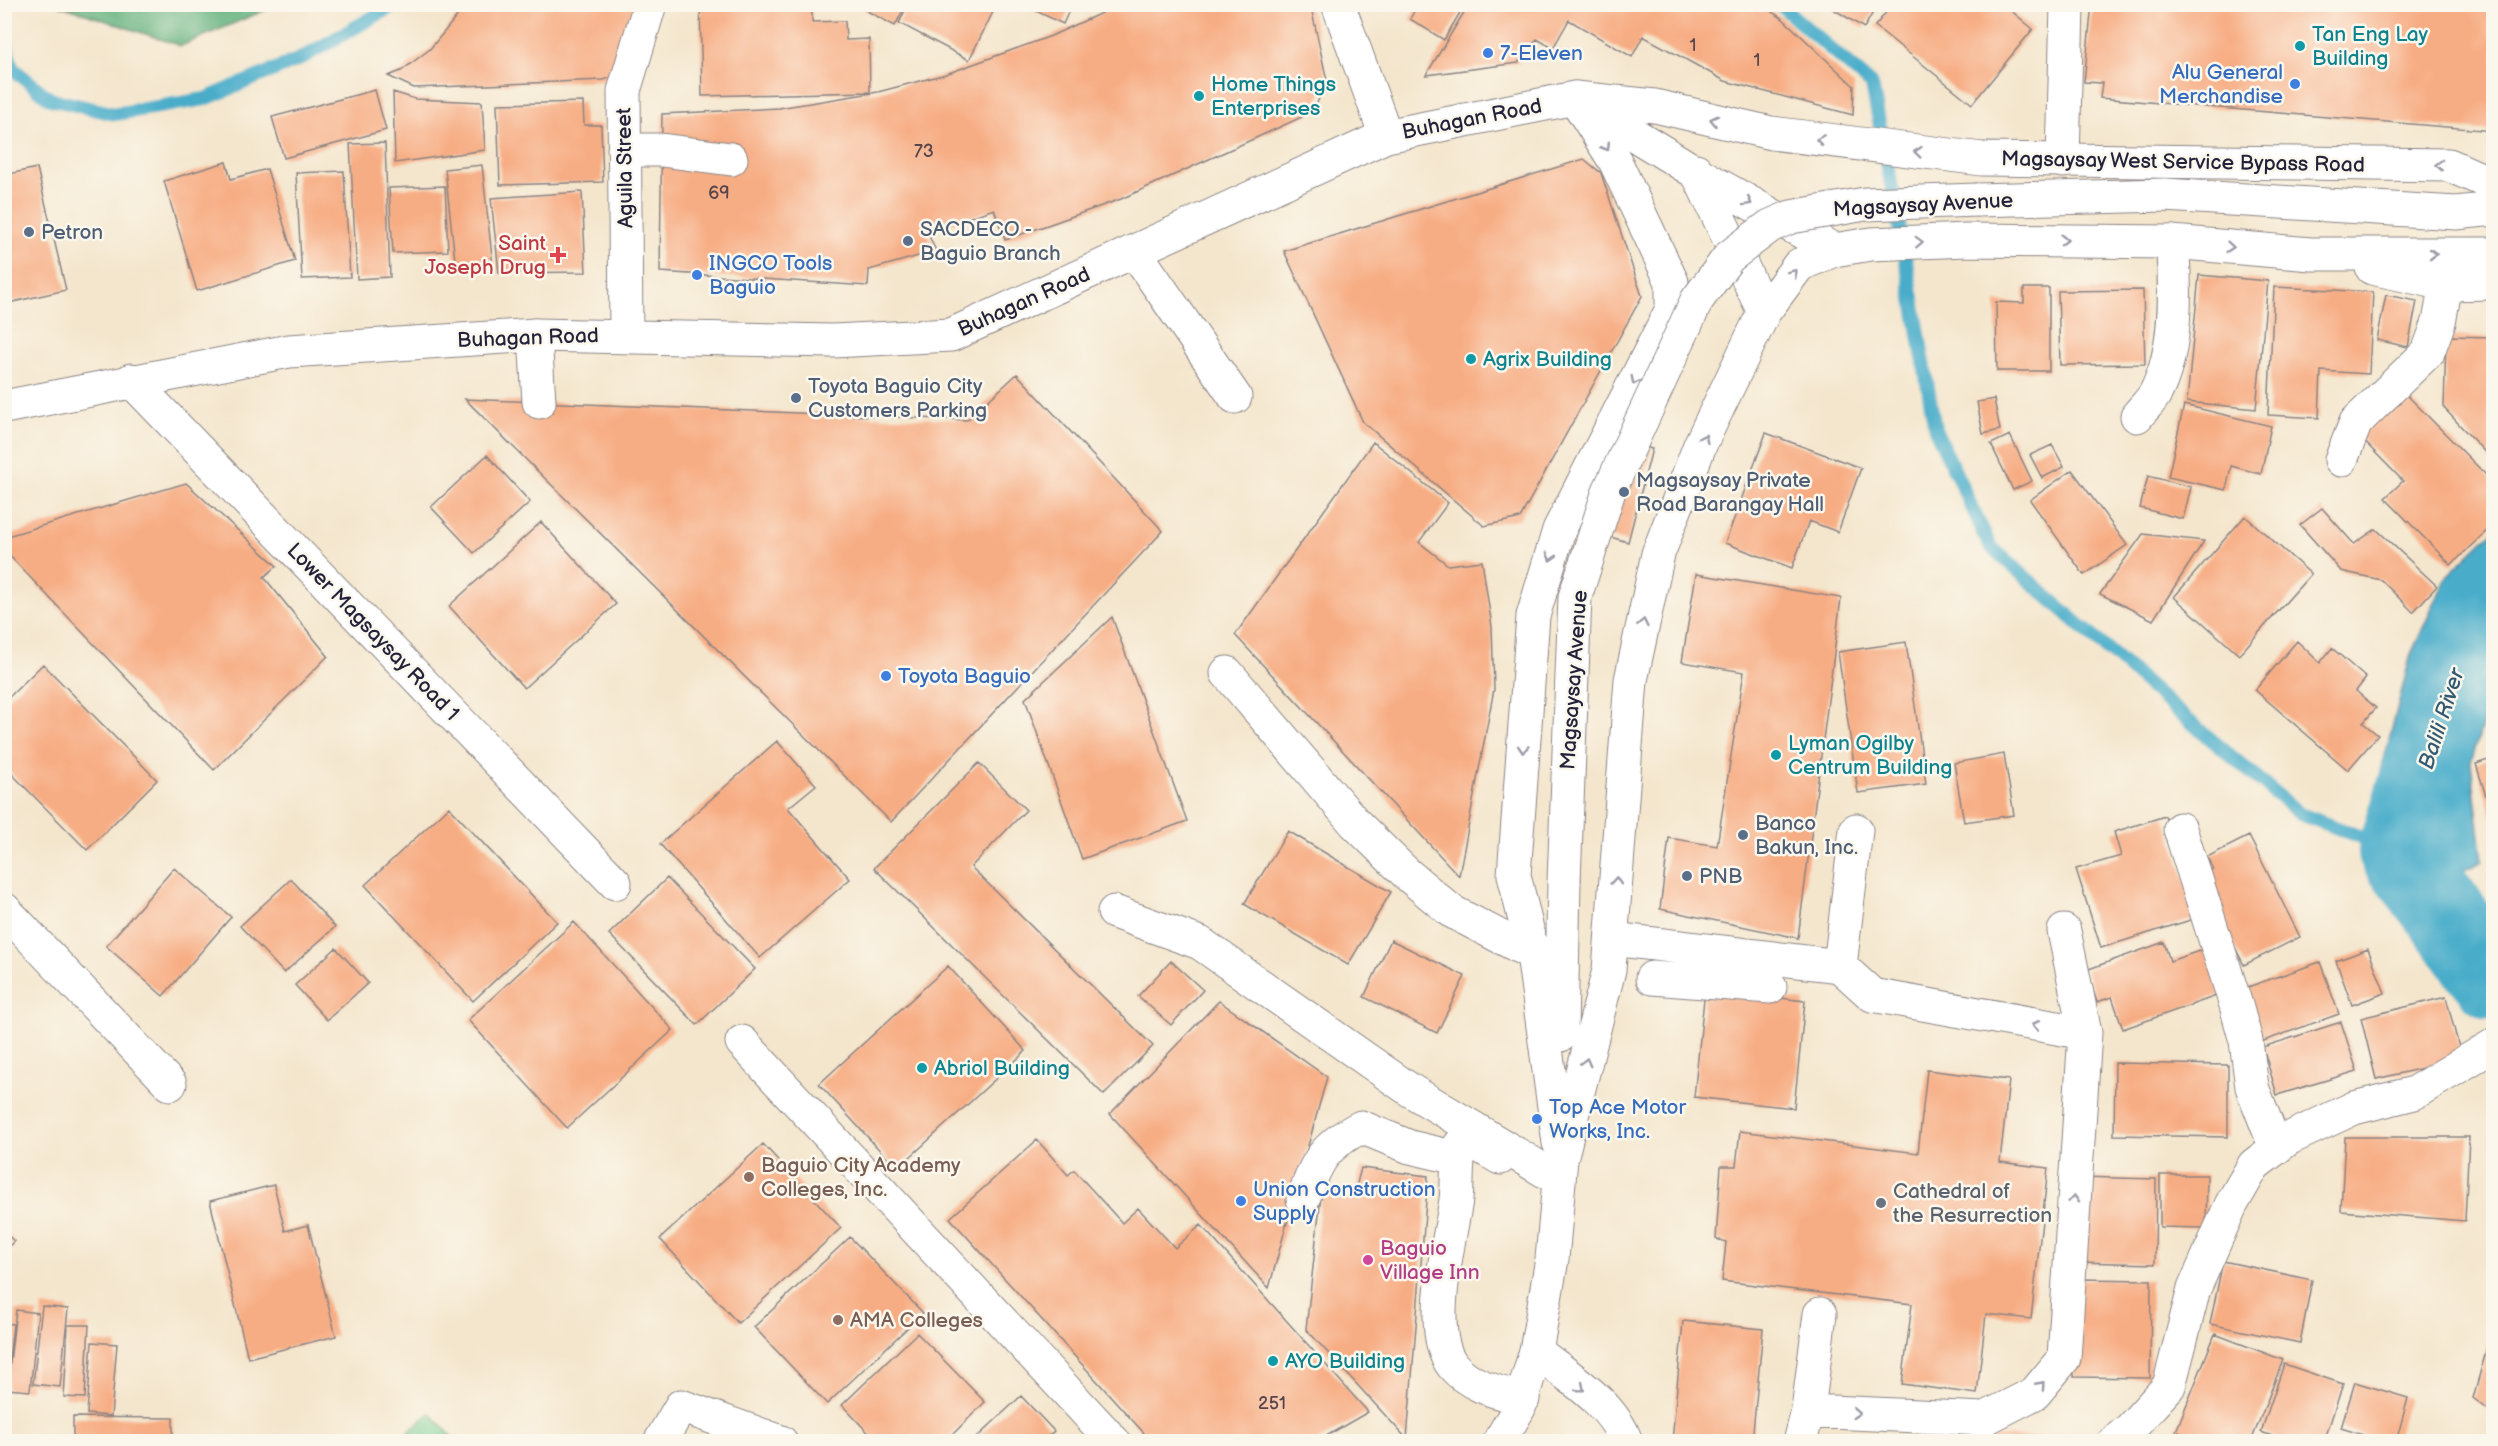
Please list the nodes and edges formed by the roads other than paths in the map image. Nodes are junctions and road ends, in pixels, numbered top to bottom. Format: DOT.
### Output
graph roads {
  1 [pos="650,4"];
  2 [pos="1338,4"];
  3 [pos="2067,4"];
  4 [pos="1575,98"];
  5 [pos="1655,106"];
  6 [pos="1386,136"];
  7 [pos="1869,146"];
  8 [pos="624,150"];
  9 [pos="1974,158"];
  10 [pos="731,159"];
  11 [pos="2063,161"];
  12 [pos="1697,173"];
  13 [pos="2493,185"];
  14 [pos="2493,209"];
  15 [pos="2456,213"];
  16 [pos="2493,238"];
  17 [pos="2005,240"];
  18 [pos="2172,242"];
  19 [pos="1834,250"];
  20 [pos="1135,252"];
  21 [pos="2311,254"];
  22 [pos="2493,254"];
  23 [pos="2446,284"];
  24 [pos="2493,284"];
  25 [pos="1764,312"];
  26 [pos="535,334"];
  27 [pos="626,334"];
  28 [pos="131,380"];
  29 [pos="1235,397"];
  30 [pos="539,402"];
  31 [pos="4,407"];
  32 [pos="2137,416"];
  33 [pos="2341,460"];
  34 [pos="1227,673"];
  35 [pos="2180,829"];
  36 [pos="1856,830"];
  37 [pos="615,883"];
  38 [pos="4,909"];
  39 [pos="1114,912"];
  40 [pos="2064,931"];
  41 [pos="1612,939"];
  42 [pos="1533,954"];
  43 [pos="1840,966"];
  44 [pos="1652,978"];
  45 [pos="1770,987"];
  46 [pos="2085,1033"];
  47 [pos="742,1042"];
  48 [pos="2493,1045"];
  49 [pos="170,1084"];
  50 [pos="2276,1148"];
  51 [pos="1457,1158"];
  52 [pos="1559,1176"];
  53 [pos="1303,1199"];
  54 [pos="1820,1314"];
  55 [pos="1536,1351"];
  56 [pos="1522,1399"];
  57 [pos="1804,1426"];
  58 [pos="660,1442"];
  59 [pos="781,1442"];
  60 [pos="1114,1442"];
  61 [pos="1499,1442"];
  62 [pos="1626,1442"];
  63 [pos="2114,1442"];
  1 -- 8 [label="main road, Aguila Street"];
  2 -- 6 [label="main road"];
  3 -- 11 [label="main road"];
  4 -- 5 [label="main road, Buhagan Road"];
  4 -- 6 [label="main road, Buhagan Road"];
  4 -- 12 [label="main road"];
  4 -- 42 [label="main road, Magsaysay Avenue, one-way"];
  7 -- 5 [label="main road, Buhagan Road, one-way"];
  5 -- 12 [label="main road"];
  6 -- 20 [label="main road, Buhagan Road"];
  9 -- 7 [label="main road, Magsaysay West Service Bypass Road, one-way"];
  8 -- 10 [label="main road"];
  8 -- 27 [label="main road, Aguila Street"];
  9 -- 11 [label="main road, Magsaysay West Service Bypass Road"];
  9 -- 17 [label="main road"];
  13 -- 11 [label="main road, Magsaysay West Service Bypass Road, one-way"];
  12 -- 19 [label="main road, one-way"];
  12 -- 25 [label="main road"];
  14 -- 15 [label="main road, Magsaysay Avenue"];
  15 -- 16 [label="main road, Magsaysay Avenue"];
  15 -- 52 [label="main road, Magsaysay Avenue, bridge"];
  17 -- 18 [label="main road, Magsaysay Avenue, one-way"];
  19 -- 17 [label="main road, Magsaysay Avenue, one-way"];
  18 -- 21 [label="main road, Magsaysay Avenue, one-way"];
  18 -- 32 [label="main road"];
  25 -- 19 [label="main road, Magsaysay Avenue, one-way"];
  20 -- 27 [label="main road, Buhagan Road"];
  20 -- 29 [label="main road"];
  21 -- 22 [label="main road, Magsaysay Avenue, one-way"];
  21 -- 23 [label="main road"];
  23 -- 24 [label="main road"];
  23 -- 33 [label="main road"];
  41 -- 25 [label="main road, Magsaysay Avenue, one-way"];
  26 -- 27 [label="main road, Buhagan Road"];
  26 -- 28 [label="main road, Buhagan Road"];
  26 -- 30 [label="main road"];
  28 -- 31 [label="main road, Buhagan Road"];
  28 -- 37 [label="main road, Lower Magsaysay Road 1"];
  34 -- 42 [label="main road"];
  35 -- 50 [label="main road"];
  36 -- 43 [label="main road"];
  38 -- 49 [label="main road"];
  39 -- 52 [label="main road"];
  40 -- 46 [label="main road"];
  41 -- 43 [label="main road"];
  52 -- 41 [label="main road, Magsaysay Avenue, one-way"];
  42 -- 52 [label="main road, Magsaysay Avenue"];
  46 -- 43 [label="main road, one-way"];
  44 -- 45 [label="main road"];
  57 -- 46 [label="main road, one-way"];
  47 -- 60 [label="main road"];
  48 -- 50 [label="main road"];
  50 -- 63 [label="main road"];
  51 -- 52 [label="main road"];
  51 -- 53 [label="main road"];
  51 -- 56 [label="main road"];
  52 -- 55 [label="main road, Magsaysay Avenue"];
  54 -- 57 [label="main road"];
  55 -- 56 [label="main road, Magsaysay Avenue"];
  55 -- 62 [label="main road, one-way"];
  56 -- 61 [label="main road, Magsaysay Avenue"];
  58 -- 59 [label="main road"];
}
